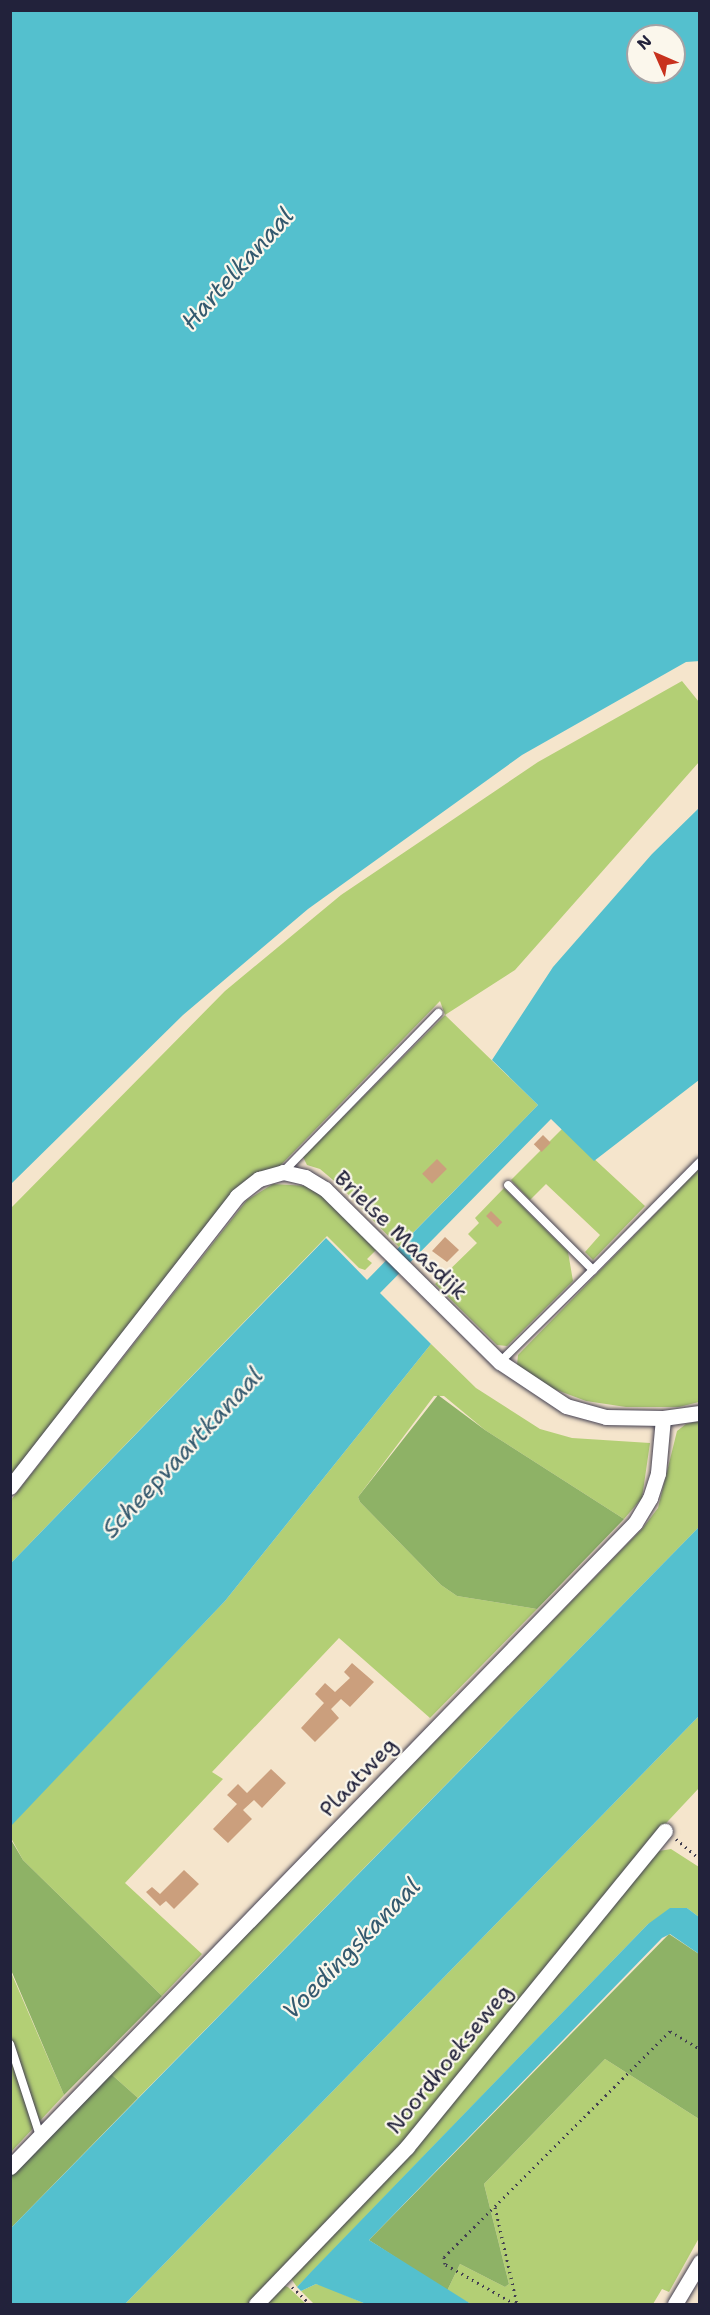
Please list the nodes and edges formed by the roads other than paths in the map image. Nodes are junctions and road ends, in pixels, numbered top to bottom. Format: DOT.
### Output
graph roads {
  1 [pos="438,1013"];
  2 [pos="699,1162"];
  3 [pos="283,1172"];
  4 [pos="508,1185"];
  5 [pos="593,1270"];
  6 [pos="500,1362"];
  7 [pos="699,1413"];
  8 [pos="663,1418"];
  9 [pos="10,1487"];
  10 [pos="665,1831"];
  11 [pos="10,2044"];
  12 [pos="41,2137"];
  13 [pos="10,2167"];
  14 [pos="699,2262"];
  15 [pos="256,2304"];
  16 [pos="675,2304"];
  1 -- 3 [label="lane"];
  2 -- 5 [label="lane"];
  3 -- 6 [label="street, Brielse Maasdijk"];
  3 -- 9 [label="street"];
  4 -- 5 [label="lane"];
  5 -- 6 [label="lane"];
  6 -- 8 [label="street, Brielse Maasdijk"];
  7 -- 8 [label="street"];
  8 -- 12 [label="street, Plaatweg"];
  10 -- 15 [label="street, Noordhoekseweg"];
  11 -- 12 [label="lane"];
  12 -- 13 [label="street, Plaatweg"];
  14 -- 16 [label="street"];
}
